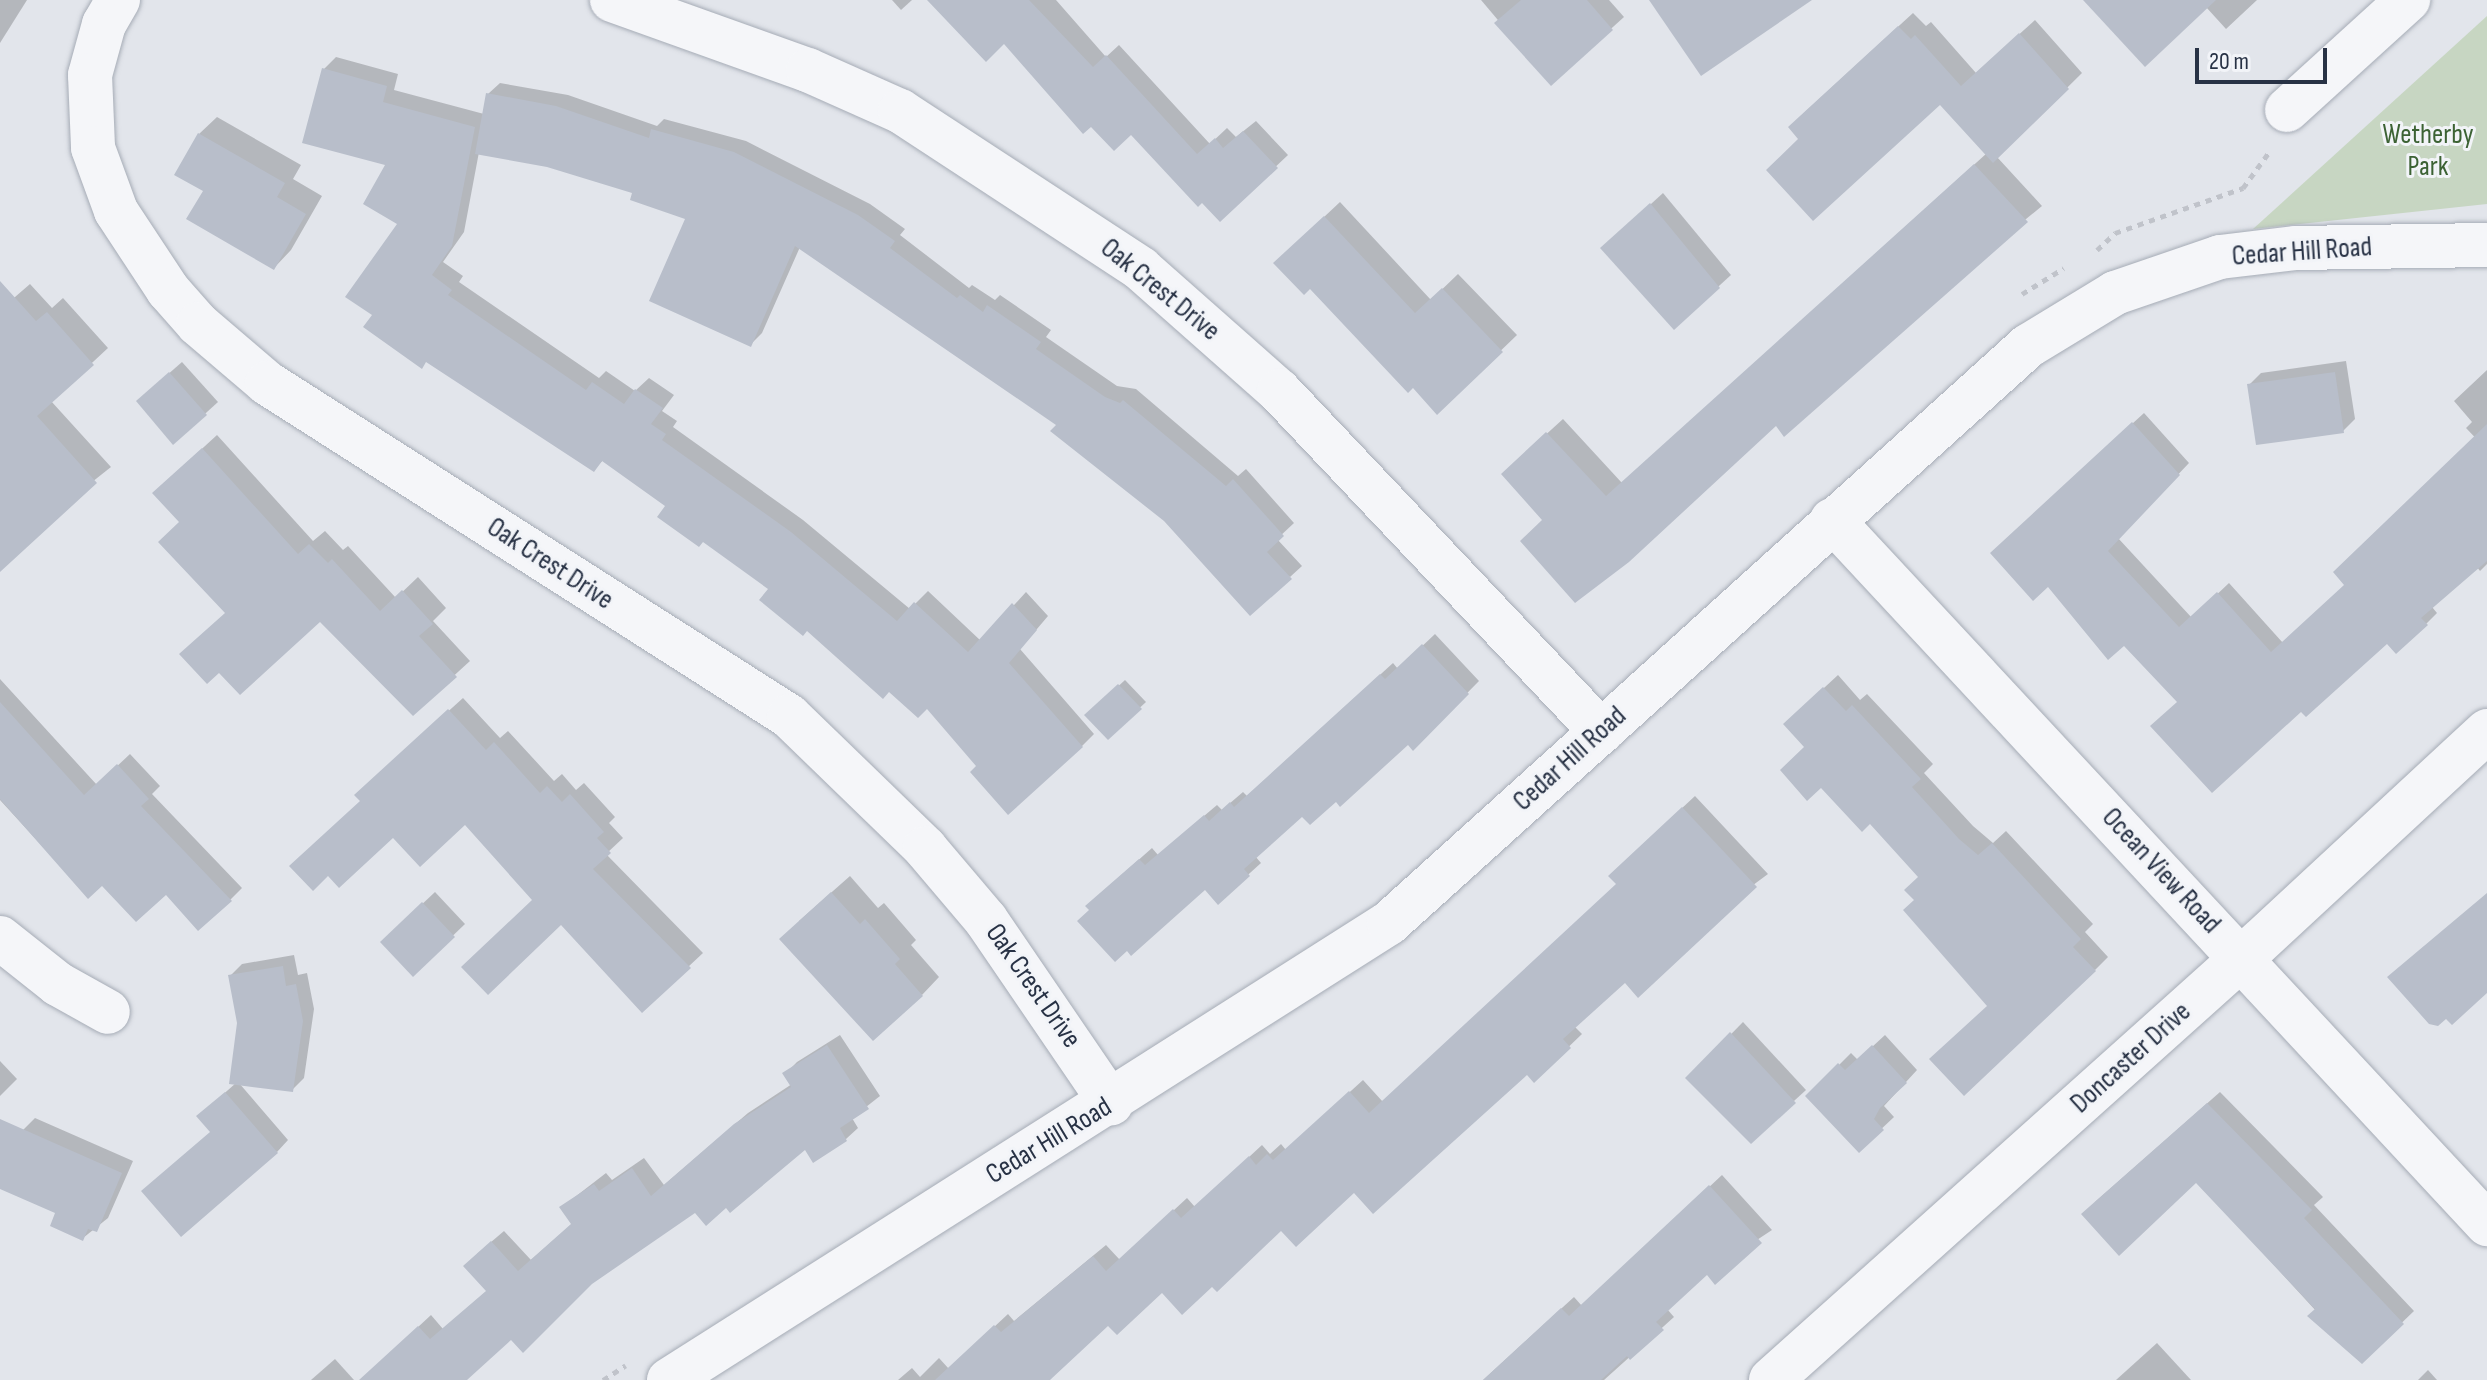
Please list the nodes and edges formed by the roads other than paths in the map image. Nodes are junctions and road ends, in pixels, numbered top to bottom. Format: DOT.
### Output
graph roads {
  1 [pos="118,0"];
  2 [pos="612,0"];
  3 [pos="2408,0"];
  4 [pos="2287,110"];
  5 [pos="2487,245"];
  6 [pos="1832,520"];
  7 [pos="2487,731"];
  8 [pos="1601,732"];
  9 [pos="0,938"];
  10 [pos="2242,958"];
  11 [pos="108,1012"];
  12 [pos="1111,1103"];
  13 [pos="2487,1224"];
  14 [pos="669,1380"];
  15 [pos="1771,1380"];
  1 -- 12 [label="street, Oak Crest Drive"];
  2 -- 8 [label="street, Oak Crest Drive"];
  3 -- 4 [label="street"];
  5 -- 6 [label="street, Cedar Hill Road"];
  6 -- 8 [label="street, Cedar Hill Road"];
  6 -- 10 [label="street, Ocean View Road"];
  7 -- 10 [label="street, Doncaster Drive"];
  8 -- 12 [label="street, Cedar Hill Road"];
  9 -- 11 [label="street"];
  10 -- 13 [label="street, Ocean View Road"];
  10 -- 15 [label="street, Doncaster Drive"];
  12 -- 14 [label="street, Cedar Hill Road"];
}
